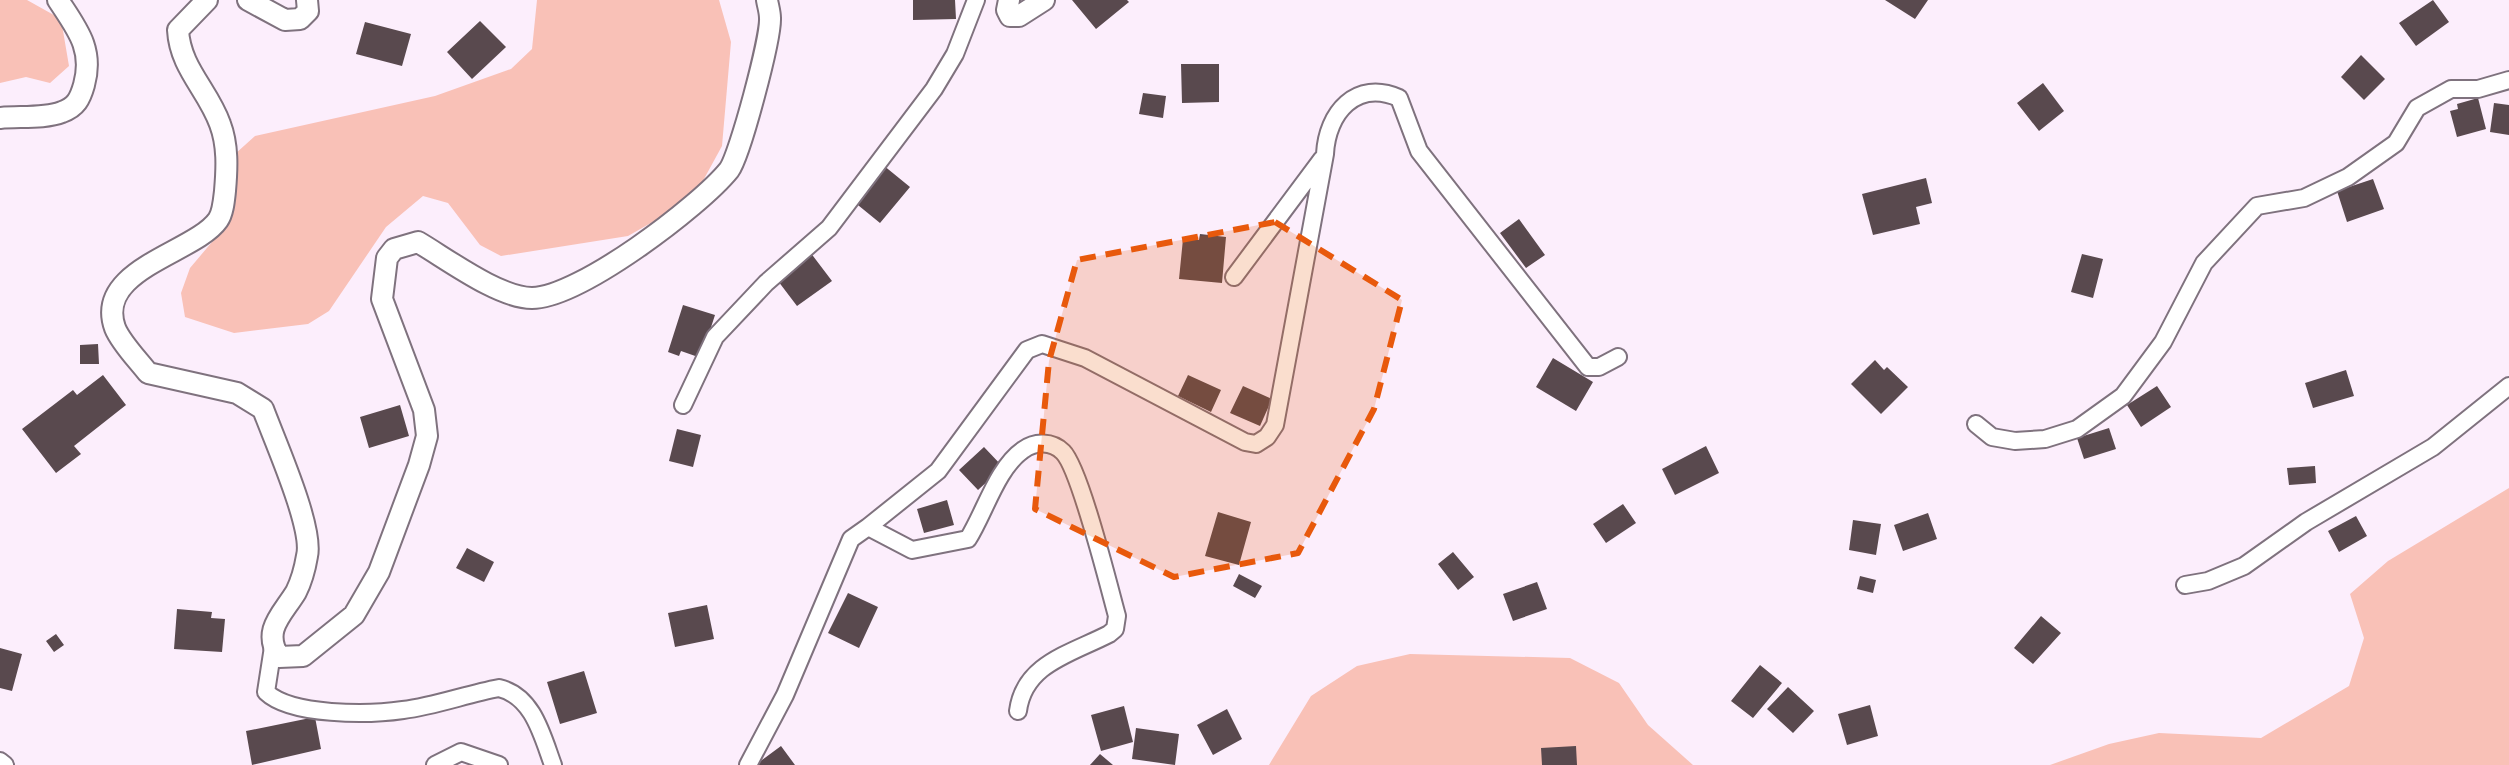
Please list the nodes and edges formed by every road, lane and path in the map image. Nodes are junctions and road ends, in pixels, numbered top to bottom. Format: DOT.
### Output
graph roads {
  1 [pos="58,0"];
  2 [pos="207,0"];
  3 [pos="248,0"];
  4 [pos="307,0"];
  5 [pos="767,0"];
  6 [pos="976,0"];
  7 [pos="1009,0"];
  8 [pos="1044,0"];
  9 [pos="2509,80"];
  10 [pos="0,118"];
  11 [pos="1325,154"];
  12 [pos="1234,277"];
  13 [pos="1618,357"];
  14 [pos="2509,386"];
  15 [pos="683,405"];
  16 [pos="1976,424"];
  17 [pos="868,527"];
  18 [pos="2185,585"];
  19 [pos="273,647"];
  20 [pos="1018,711"];
  21 [pos="0,761"];
  22 [pos="5,765"];
  23 [pos="435,765"];
  24 [pos="499,765"];
  25 [pos="553,765"];
  26 [pos="748,765"];
  1 -- 10 [label="street"];
  2 -- 19 [label="street"];
  3 -- 4 [label="street"];
  5 -- 19 [label="street"];
  6 -- 15 [label="street"];
  7 -- 8 [label="street"];
  9 -- 16 [label="street"];
  11 -- 12 [label="street"];
  11 -- 13 [label="street"];
  11 -- 17 [label="street"];
  14 -- 18 [label="street"];
  17 -- 20 [label="street"];
  17 -- 26 [label="street"];
  19 -- 25 [label="street"];
  21 -- 22 [label="street"];
  23 -- 24 [label="street"];
}
